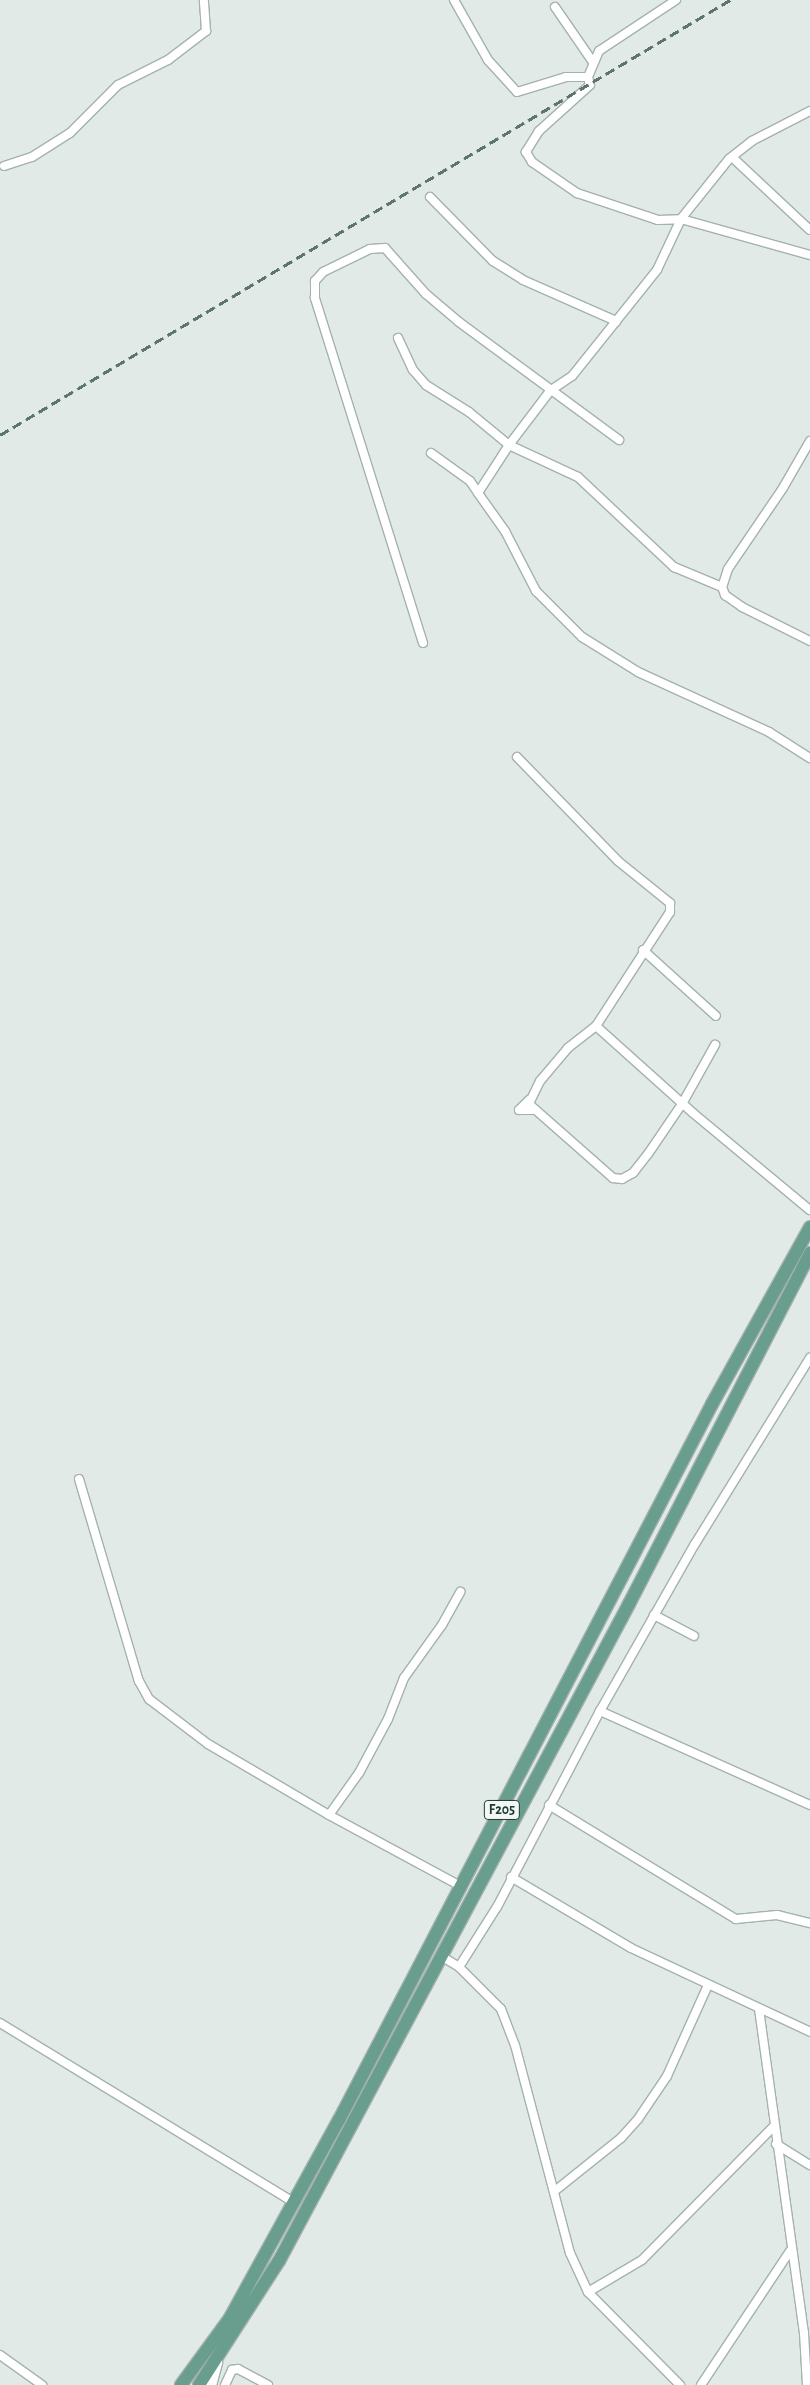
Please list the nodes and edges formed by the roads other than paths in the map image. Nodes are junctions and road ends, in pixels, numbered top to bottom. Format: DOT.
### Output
graph roads {
  1 [pos="204,0"];
  2 [pos="454,0"];
  3 [pos="676,0"];
  4 [pos="555,7"];
  5 [pos="593,62"];
  6 [pos="588,77"];
  7 [pos="810,110"];
  8 [pos="0,157"];
  9 [pos="733,158"];
  10 [pos="2,167"];
  11 [pos="430,197"];
  12 [pos="682,219"];
  13 [pos="810,230"];
  14 [pos="810,255"];
  15 [pos="616,321"];
  16 [pos="398,338"];
  17 [pos="550,391"];
  18 [pos="619,440"];
  19 [pos="810,441"];
  20 [pos="509,445"];
  21 [pos="431,452"];
  22 [pos="478,493"];
  23 [pos="722,587"];
  24 [pos="810,641"];
  25 [pos="423,643"];
  26 [pos="517,757"];
  27 [pos="810,758"];
  28 [pos="643,950"];
  29 [pos="716,1016"];
  30 [pos="596,1026"];
  31 [pos="715,1045"];
  32 [pos="529,1100"];
  33 [pos="682,1104"];
  34 [pos="532,1110"];
  35 [pos="810,1210"];
  36 [pos="810,1227"];
  37 [pos="810,1253"];
  38 [pos="810,1358"];
  39 [pos="712,1404"];
  40 [pos="728,1414"];
  41 [pos="79,1479"];
  42 [pos="460,1592"];
  43 [pos="654,1615"];
  44 [pos="694,1636"];
  45 [pos="600,1711"];
  46 [pos="549,1805"];
  47 [pos="810,1805"];
  48 [pos="329,1815"];
  49 [pos="511,1877"];
  50 [pos="462,1887"];
  51 [pos="810,1923"];
  52 [pos="441,1956"];
  53 [pos="459,1967"];
  54 [pos="708,1985"];
  55 [pos="759,2009"];
  56 [pos="0,2023"];
  57 [pos="810,2032"];
  58 [pos="774,2126"];
  59 [pos="776,2144"];
  60 [pos="810,2164"];
  61 [pos="556,2190"];
  62 [pos="292,2201"];
  63 [pos="790,2251"];
  64 [pos="588,2292"];
  65 [pos="0,2354"];
  66 [pos="208,2384"];
  67 [pos="42,2385"];
  68 [pos="182,2385"];
  69 [pos="225,2385"];
  70 [pos="268,2385"];
  71 [pos="680,2385"];
  72 [pos="701,2385"];
  73 [pos="807,2385"];
  1 -- 10 [label="street"];
  2 -- 6 [label="street"];
  3 -- 5 [label="street"];
  4 -- 5 [label="street"];
  5 -- 6 [label="street"];
  6 -- 12 [label="street"];
  7 -- 9 [label="street"];
  8 -- 10 [label="street"];
  9 -- 12 [label="street"];
  9 -- 13 [label="street"];
  11 -- 15 [label="street"];
  12 -- 14 [label="street"];
  12 -- 15 [label="street"];
  15 -- 17 [label="street"];
  16 -- 20 [label="street"];
  17 -- 18 [label="street"];
  17 -- 20 [label="street"];
  17 -- 25 [label="street"];
  19 -- 23 [label="street"];
  20 -- 22 [label="street"];
  20 -- 23 [label="street"];
  21 -- 22 [label="street"];
  22 -- 27 [label="street"];
  23 -- 24 [label="street"];
  26 -- 28 [label="street"];
  28 -- 29 [label="street"];
  28 -- 30 [label="street"];
  30 -- 32 [label="street"];
  30 -- 33 [label="street"];
  31 -- 33 [label="street"];
  32 -- 34 [label="street"];
  32 -- 34 [label="street"];
  33 -- 34 [label="street"];
  33 -- 35 [label="street"];
  36 -- 39 [label="main road, F205"];
  37 -- 40 [label="main road, F205"];
  38 -- 43 [label="street"];
  39 -- 40 [label="main road"];
  39 -- 50 [label="main road, F205"];
  40 -- 52 [label="main road, F205"];
  41 -- 48 [label="street"];
  42 -- 48 [label="street"];
  43 -- 44 [label="street"];
  43 -- 45 [label="street"];
  45 -- 46 [label="street"];
  45 -- 47 [label="street"];
  46 -- 49 [label="street"];
  46 -- 51 [label="street"];
  48 -- 50 [label="street"];
  49 -- 53 [label="street"];
  49 -- 54 [label="street"];
  50 -- 62 [label="main road, F205"];
  52 -- 53 [label="street"];
  52 -- 66 [label="main road, F205"];
  53 -- 61 [label="street"];
  54 -- 55 [label="street"];
  54 -- 61 [label="street"];
  55 -- 57 [label="street"];
  55 -- 58 [label="street"];
  56 -- 62 [label="street"];
  58 -- 59 [label="street"];
  58 -- 64 [label="street"];
  59 -- 60 [label="street"];
  59 -- 63 [label="street"];
  61 -- 64 [label="street"];
  62 -- 68 [label="main road, F205"];
  63 -- 72 [label="street"];
  63 -- 73 [label="street"];
  64 -- 71 [label="street"];
  65 -- 67 [label="street"];
  69 -- 70 [label="street"];
}
